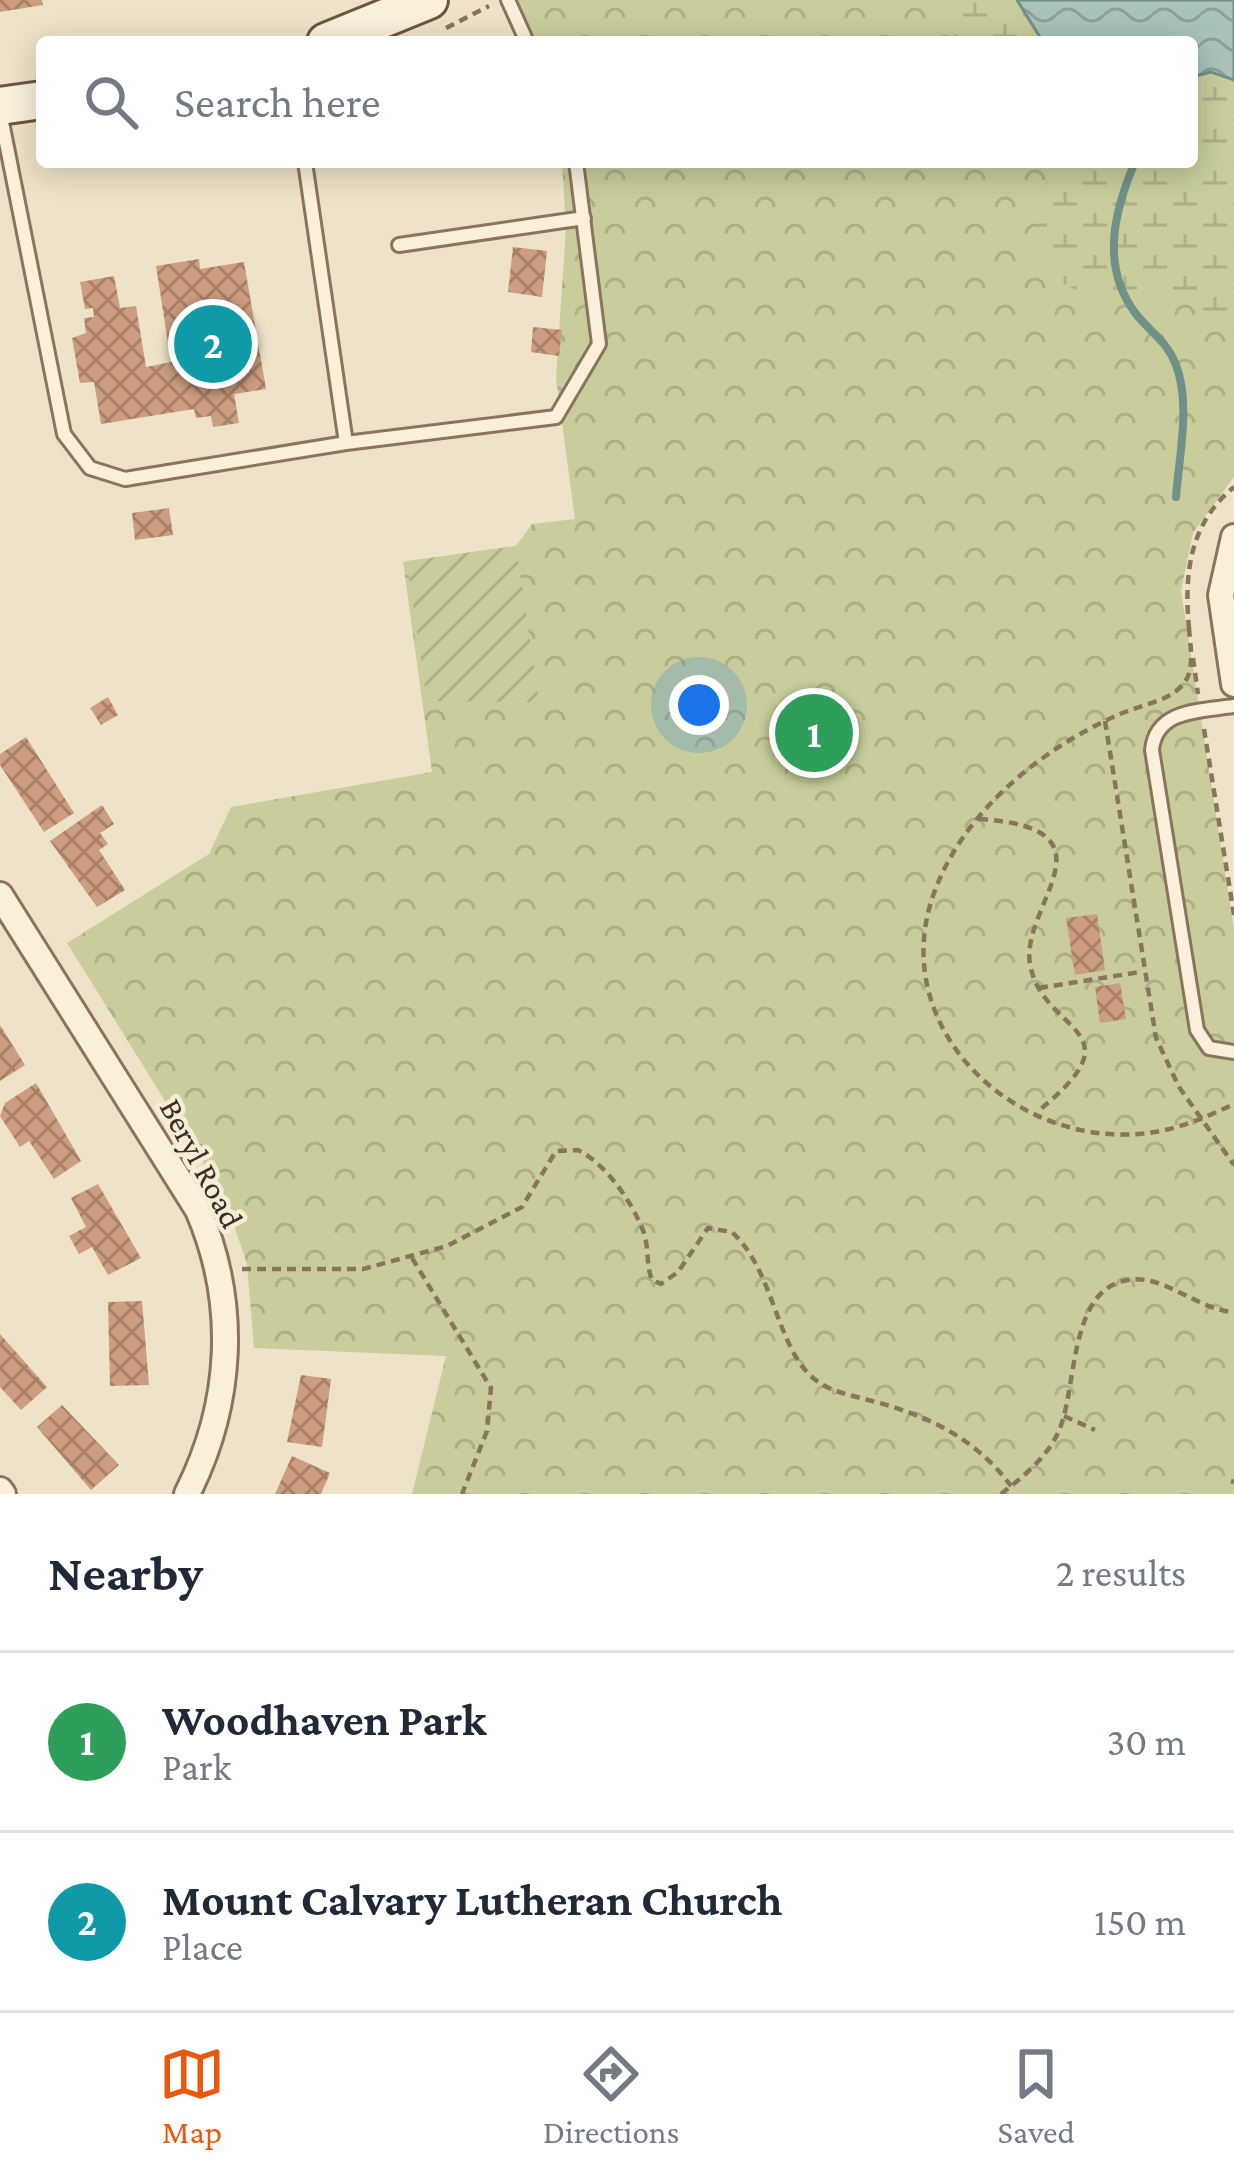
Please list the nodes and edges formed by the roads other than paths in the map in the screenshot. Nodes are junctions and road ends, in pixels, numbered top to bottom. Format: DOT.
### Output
graph roads {
  1 [pos="508,0"];
  2 [pos="434,15"];
  3 [pos="350,36"];
  4 [pos="524,36"];
  5 [pos="36,101"];
  6 [pos="0,109"];
  7 [pos="306,168"];
  8 [pos="577,168"];
  9 [pos="584,218"];
  10 [pos="399,245"];
  11 [pos="346,443"];
  12 [pos="1234,537"];
  13 [pos="1234,684"];
  14 [pos="1234,706"];
  15 [pos="0,895"];
  16 [pos="1234,1052"];
  17 [pos="187,1494"];
  1 -- 4 [label="lane"];
  2 -- 3 [label="street"];
  5 -- 6 [label="street"];
  6 -- 11 [label="lane"];
  7 -- 11 [label="lane"];
  8 -- 9 [label="lane"];
  9 -- 10 [label="lane"];
  9 -- 11 [label="lane"];
  12 -- 13 [label="street"];
  14 -- 16 [label="lane"];
  15 -- 17 [label="street, Beryl Road"];
}
